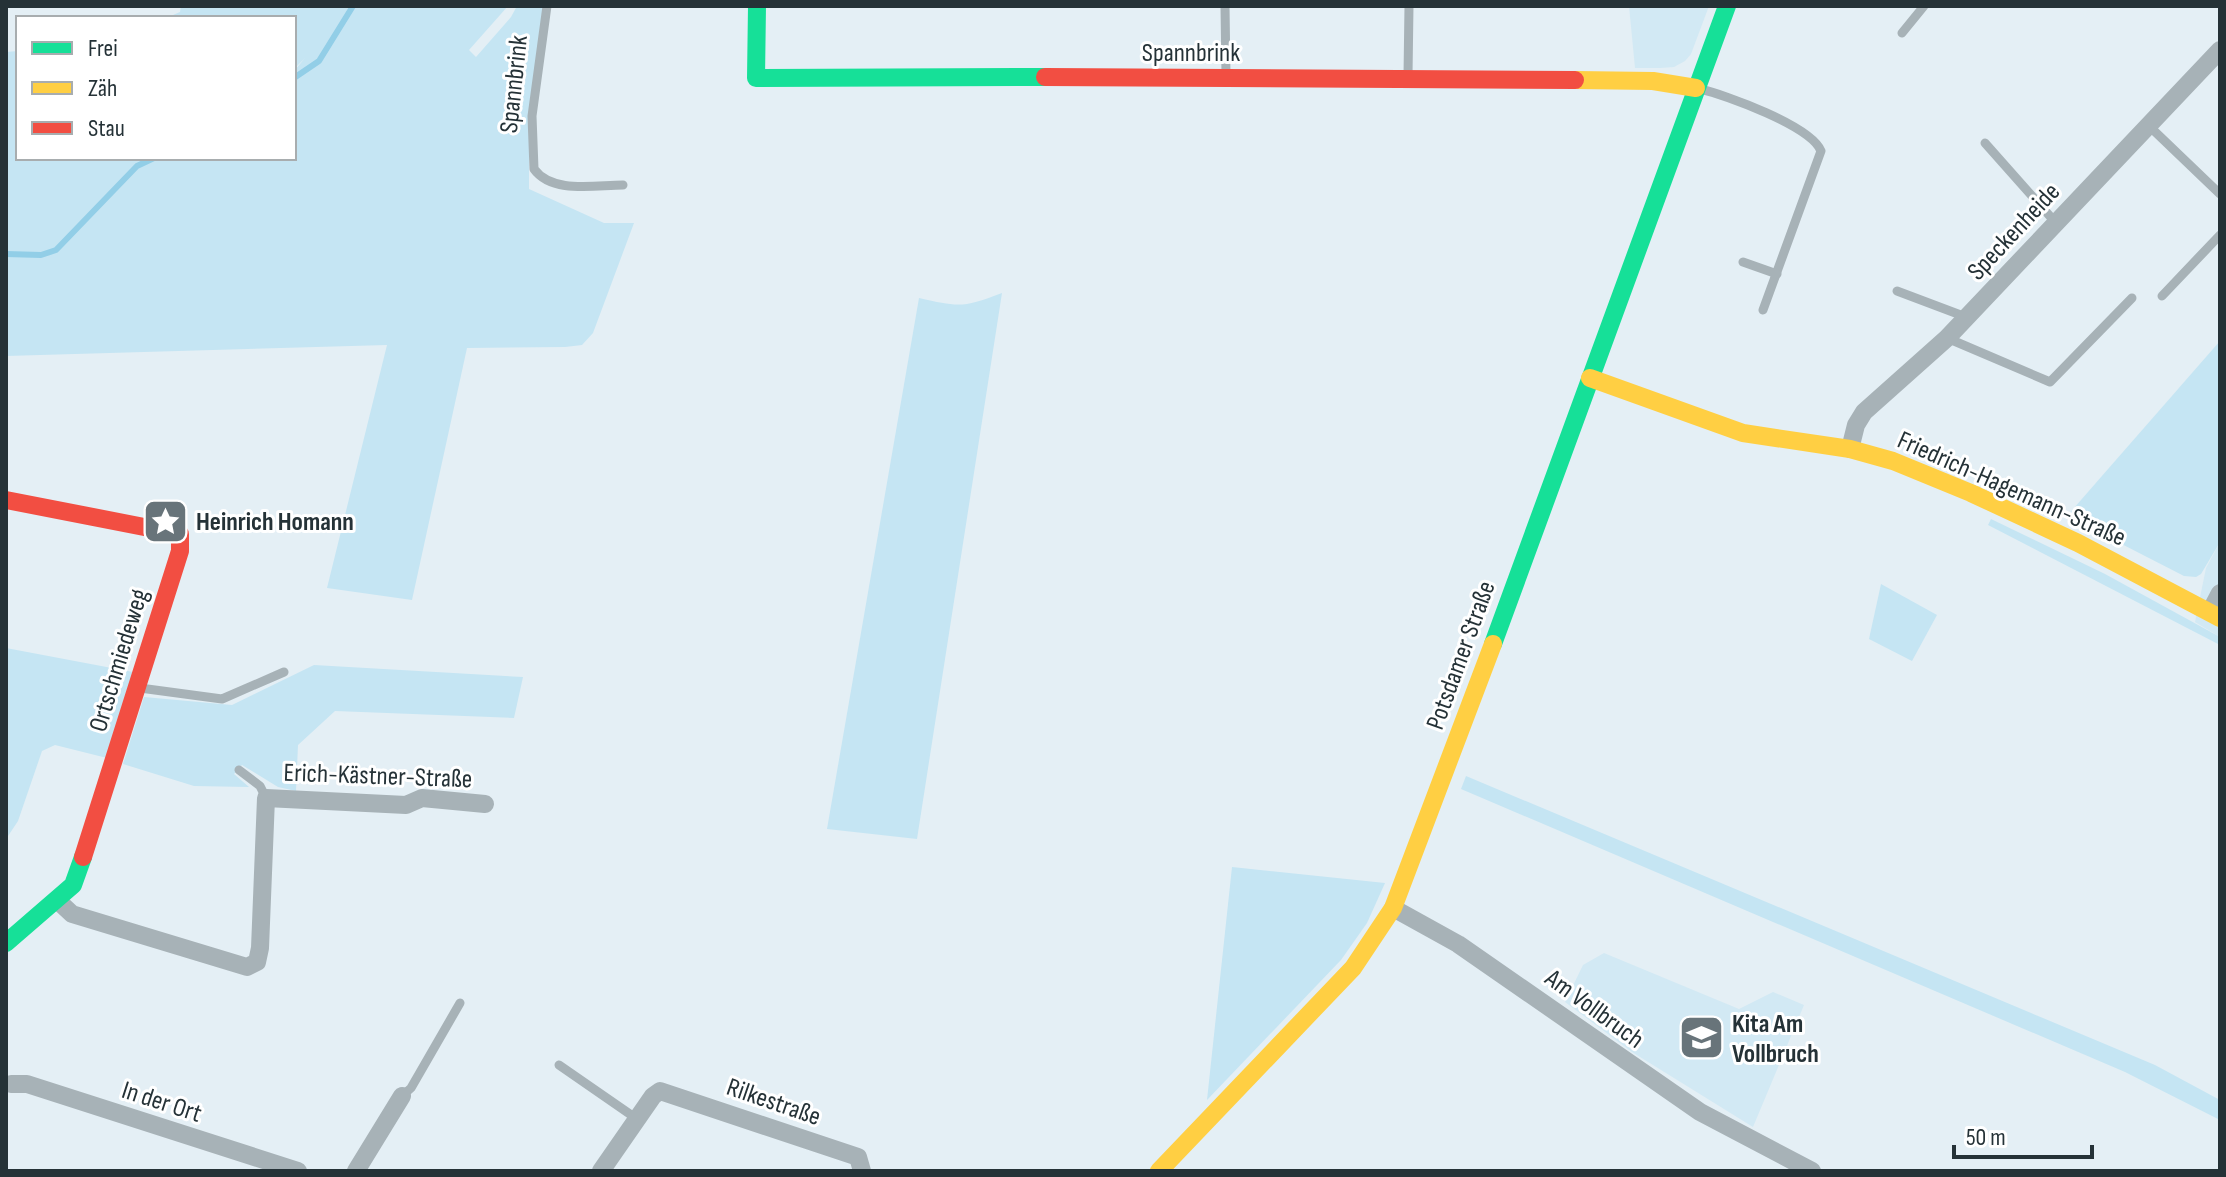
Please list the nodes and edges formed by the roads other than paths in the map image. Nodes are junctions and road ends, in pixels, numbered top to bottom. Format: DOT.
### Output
graph roads {
  1 [pos="547,6"];
  2 [pos="757,6"];
  3 [pos="1225,6"];
  4 [pos="1409,6"];
  5 [pos="1727,6"];
  6 [pos="1924,6"];
  7 [pos="1902,33"];
  8 [pos="2218,57"];
  9 [pos="1226,78"];
  10 [pos="1408,79"];
  11 [pos="1696,88"];
  12 [pos="2148,125"];
  13 [pos="1985,143"];
  14 [pos="623,185"];
  15 [pos="2220,194"];
  16 [pos="2056,223"];
  17 [pos="2220,235"];
  18 [pos="1743,262"];
  19 [pos="1777,274"];
  20 [pos="1897,291"];
  21 [pos="2162,296"];
  22 [pos="2132,298"];
  23 [pos="1763,310"];
  24 [pos="1966,317"];
  25 [pos="1947,338"];
  26 [pos="1590,378"];
  27 [pos="1850,449"];
  28 [pos="6,500"];
  29 [pos="2220,593"];
  30 [pos="2215,615"];
  31 [pos="284,672"];
  32 [pos="137,688"];
  33 [pos="239,770"];
  34 [pos="266,798"];
  35 [pos="485,804"];
  36 [pos="57,900"];
  37 [pos="1393,908"];
  38 [pos="6,943"];
  39 [pos="460,1003"];
  40 [pos="559,1065"];
  41 [pos="11,1084"];
  42 [pos="402,1096"];
  43 [pos="637,1119"];
  44 [pos="298,1171"];
  45 [pos="356,1171"];
  46 [pos="601,1171"];
  47 [pos="862,1171"];
  48 [pos="1159,1171"];
  49 [pos="1812,1171"];
  1 -- 14 [label="lane, Spannbrink"];
  2 -- 9 [label="street, Spannbrink"];
  3 -- 9 [label="lane"];
  4 -- 10 [label="lane"];
  5 -- 11 [label="street, Potsdamer Straße"];
  6 -- 7 [label="lane"];
  8 -- 12 [label="street, Speckenheide"];
  9 -- 10 [label="street, Spannbrink"];
  10 -- 11 [label="street, Spannbrink"];
  11 -- 19 [label="lane"];
  11 -- 26 [label="street, Potsdamer Straße"];
  12 -- 15 [label="lane"];
  12 -- 16 [label="street, Speckenheide"];
  13 -- 16 [label="lane"];
  16 -- 24 [label="street, Speckenheide"];
  17 -- 21 [label="lane"];
  18 -- 19 [label="lane"];
  19 -- 23 [label="lane"];
  20 -- 24 [label="lane"];
  22 -- 25 [label="lane"];
  24 -- 25 [label="street, Speckenheide"];
  25 -- 27 [label="street, Speckenheide"];
  26 -- 27 [label="street, Friedrich-Hagemann-Straße"];
  26 -- 37 [label="street, Potsdamer Straße"];
  27 -- 30 [label="street, Friedrich-Hagemann-Straße"];
  28 -- 32 [label="street, Ortschmiedeweg"];
  29 -- 30 [label="street"];
  31 -- 32 [label="lane"];
  32 -- 36 [label="street, Ortschmiedeweg"];
  33 -- 34 [label="lane"];
  34 -- 35 [label="street, Erich-Kästner-Straße"];
  34 -- 36 [label="street, Erich-Kästner-Straße"];
  36 -- 38 [label="street, Ortschmiedeweg"];
  37 -- 48 [label="street, Potsdamer Straße"];
  37 -- 49 [label="street, Am Vollbruch"];
  39 -- 42 [label="lane"];
  40 -- 43 [label="lane"];
  41 -- 44 [label="street, In der Ort"];
  42 -- 45 [label="street"];
  43 -- 46 [label="street"];
  43 -- 47 [label="street, Rilkestraße"];
}
